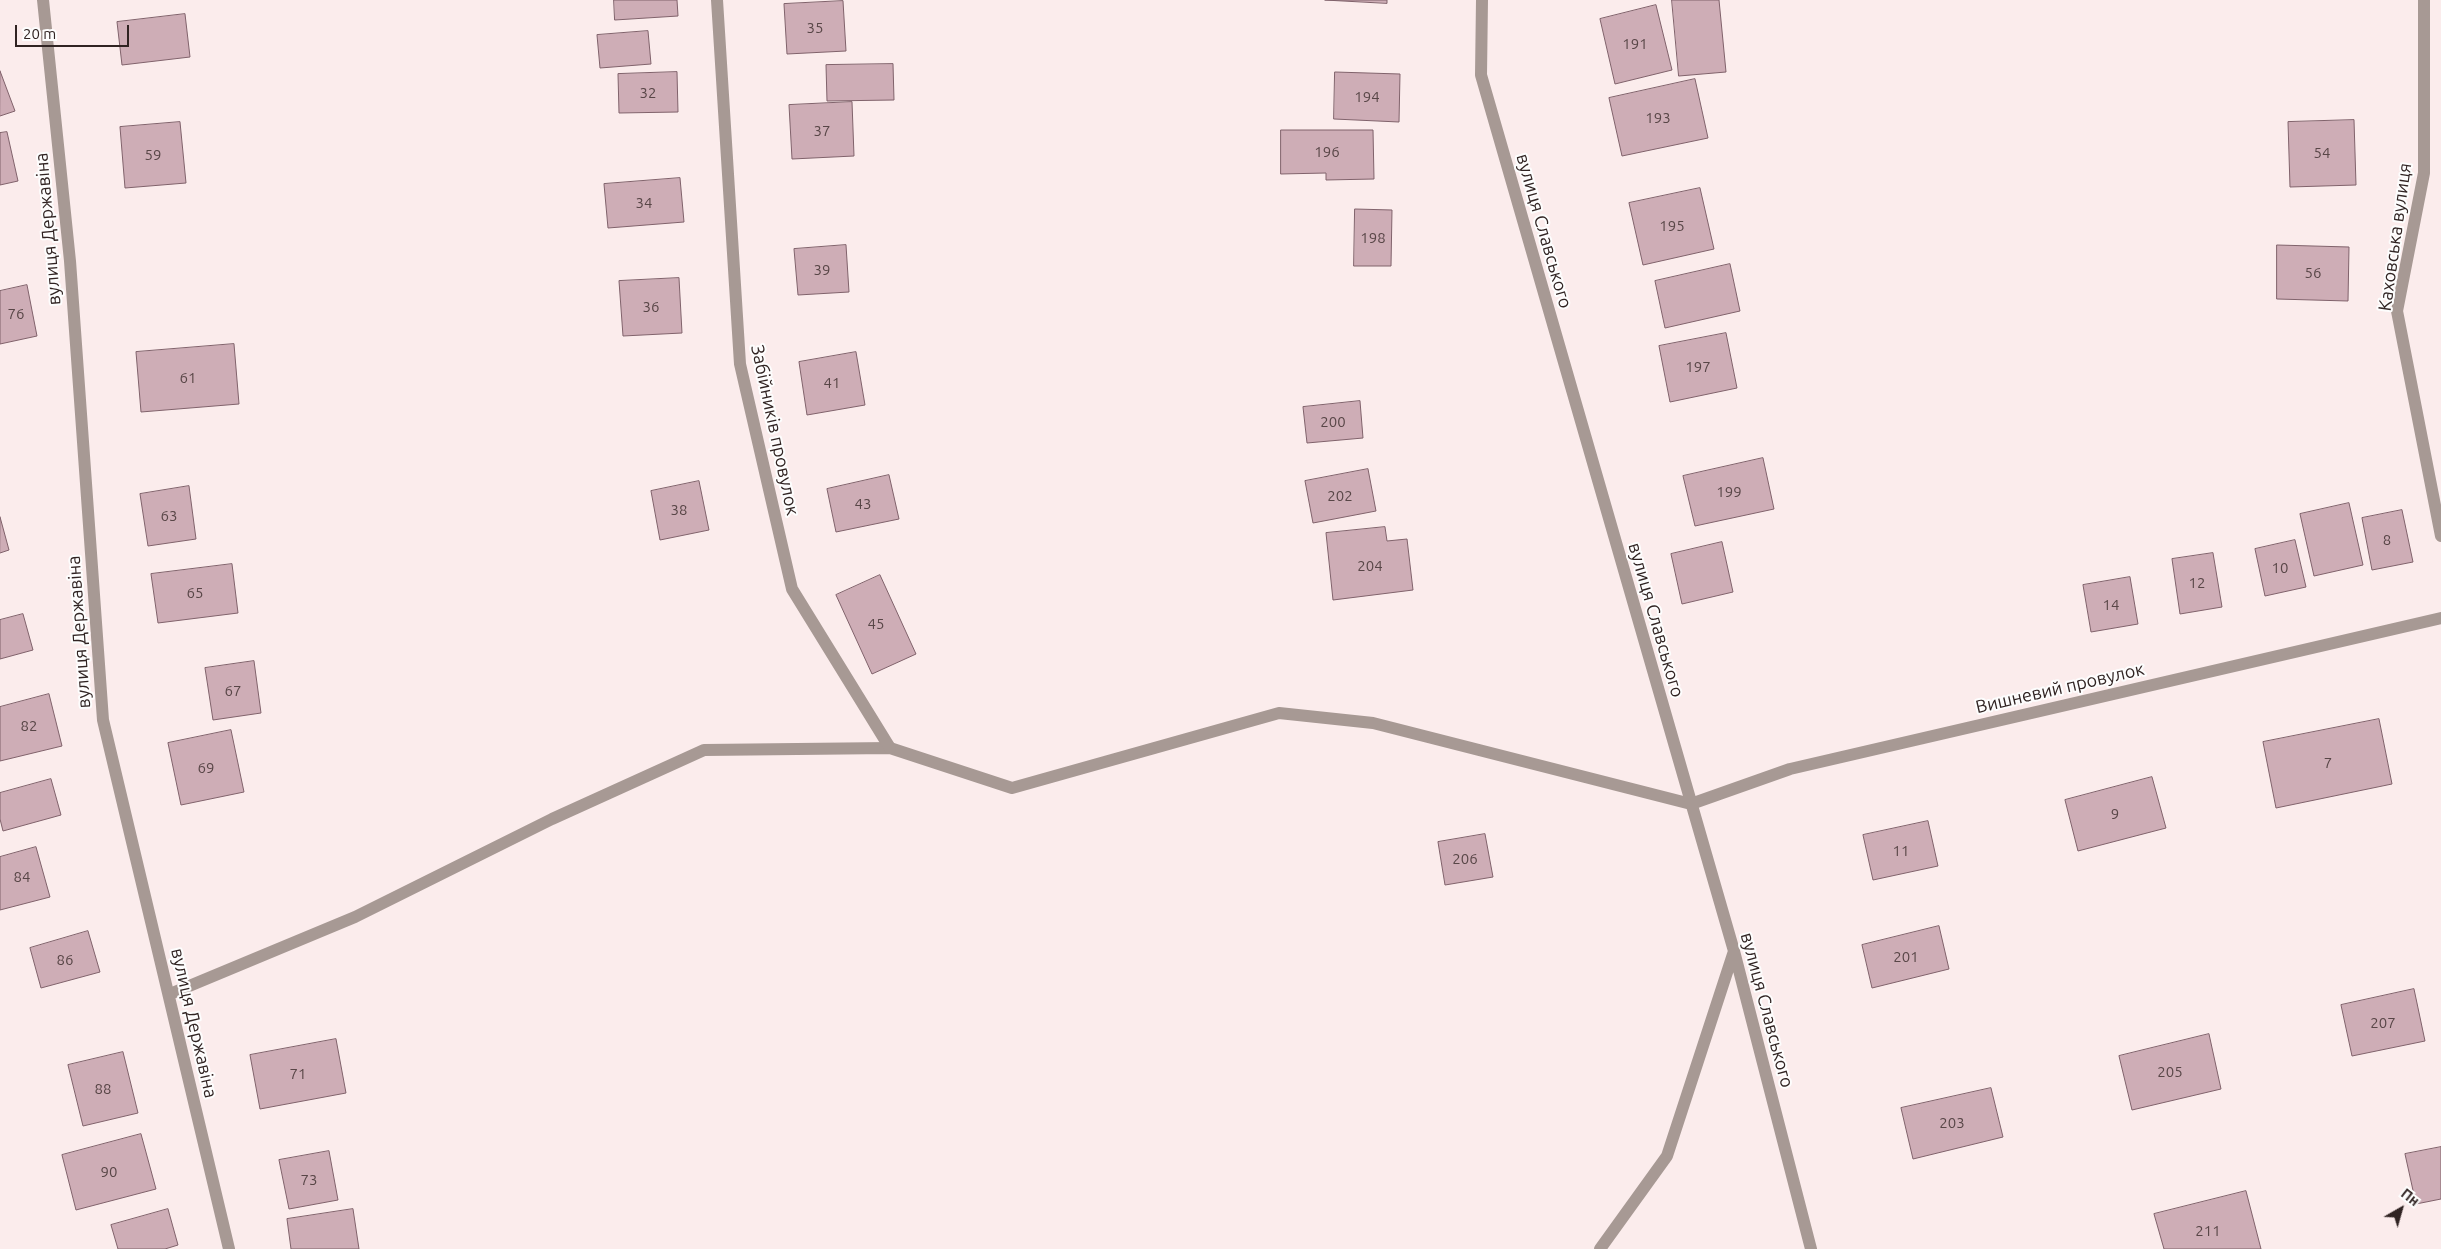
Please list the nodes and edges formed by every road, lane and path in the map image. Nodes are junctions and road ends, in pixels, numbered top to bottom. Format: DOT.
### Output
graph roads {
  1 [pos="43,0"];
  2 [pos="717,0"];
  3 [pos="1482,0"];
  4 [pos="2424,0"];
  5 [pos="2441,536"];
  6 [pos="2441,618"];
  7 [pos="890,748"];
  8 [pos="1691,804"];
  9 [pos="1734,951"];
  10 [pos="170,994"];
  11 [pos="229,1249"];
  12 [pos="1600,1249"];
  13 [pos="1811,1249"];
  1 -- 10 [label="street, вулиця Державіна"];
  2 -- 7 [label="street, Забійників провулок"];
  3 -- 8 [label="street, вулиця Славського"];
  4 -- 5 [label="street, Каховська вулиця"];
  6 -- 8 [label="street, Вишневий провулок"];
  7 -- 8 [label="street"];
  7 -- 10 [label="street"];
  8 -- 9 [label="street, вулиця Славського"];
  9 -- 12 [label="street"];
  9 -- 13 [label="street, вулиця Славського"];
  10 -- 11 [label="street, вулиця Державіна"];
}
